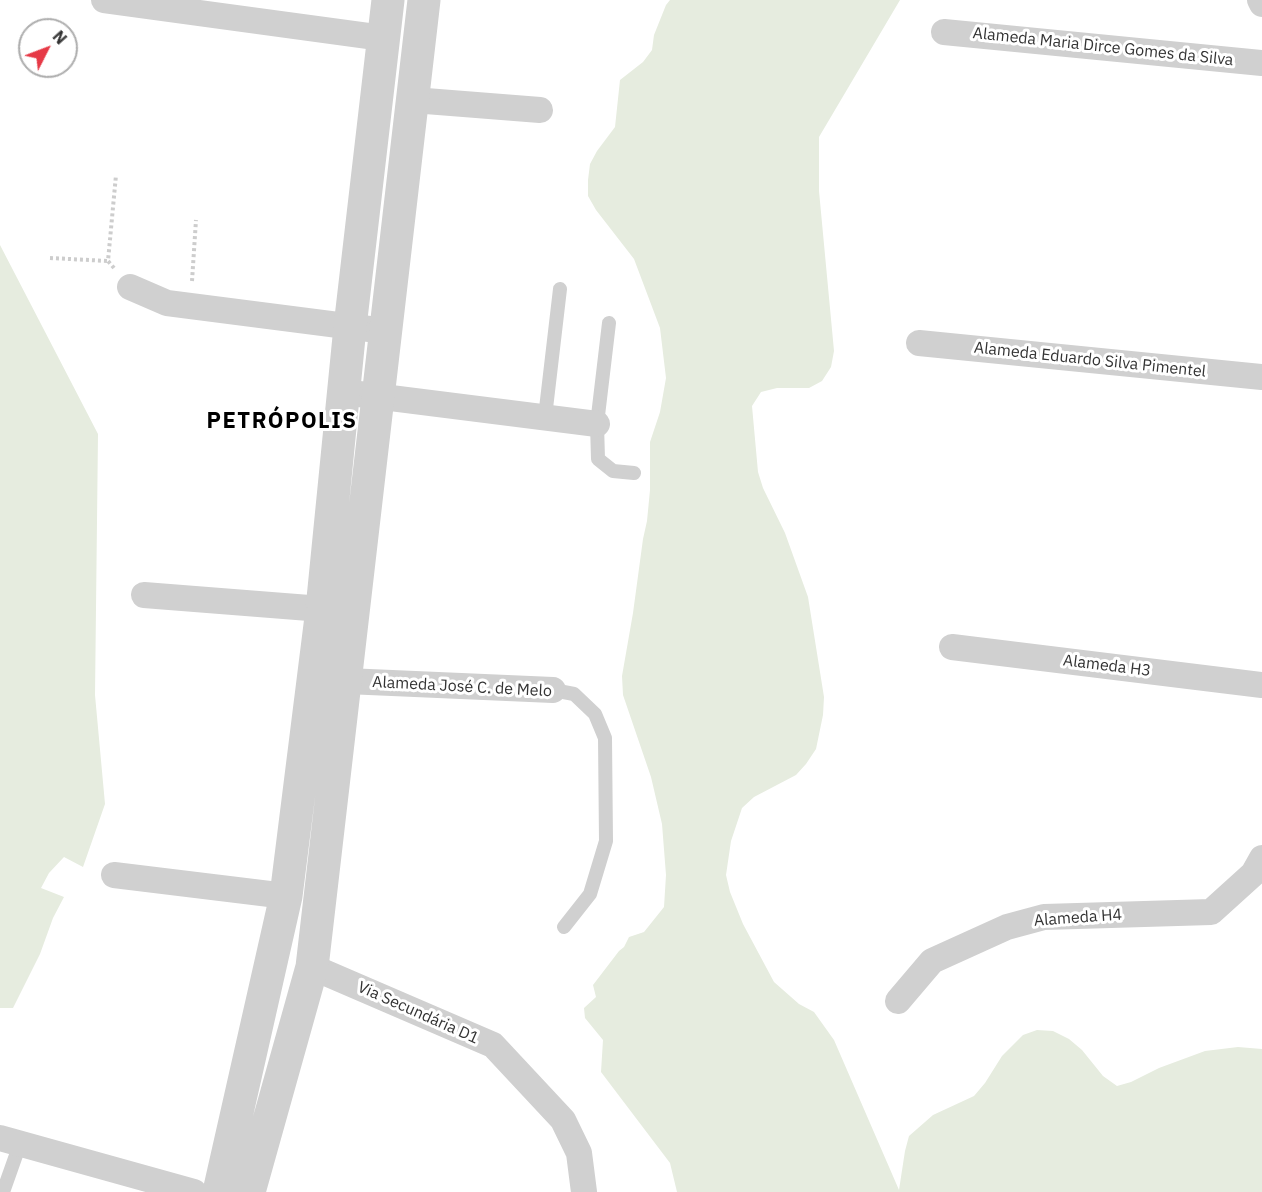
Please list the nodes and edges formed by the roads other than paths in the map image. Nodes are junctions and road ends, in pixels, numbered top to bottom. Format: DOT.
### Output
graph roads {
  1 [pos="104,0"];
  2 [pos="388,0"];
  3 [pos="424,0"];
  4 [pos="944,32"];
  5 [pos="383,38"];
  6 [pos="1262,63"];
  7 [pos="413,100"];
  8 [pos="540,110"];
  9 [pos="130,287"];
  10 [pos="560,289"];
  11 [pos="609,322"];
  12 [pos="350,327"];
  13 [pos="385,331"];
  14 [pos="919,343"];
  15 [pos="1262,377"];
  16 [pos="344,392"];
  17 [pos="378,396"];
  18 [pos="545,417"];
  19 [pos="597,423"];
  20 [pos="634,473"];
  21 [pos="144,595"];
  22 [pos="322,609"];
  23 [pos="952,647"];
  24 [pos="346,681"];
  25 [pos="1262,685"];
  26 [pos="553,690"];
  27 [pos="1262,858"];
  28 [pos="114,875"];
  29 [pos="286,896"];
  30 [pos="564,927"];
  31 [pos="312,967"];
  32 [pos="898,1001"];
  33 [pos="10,1141"];
  34 [pos="3,1192"];
  35 [pos="194,1192"];
  36 [pos="219,1192"];
  37 [pos="249,1192"];
  38 [pos="584,1192"];
  1 -- 5 [label="street"];
  2 -- 5 [label="street"];
  3 -- 7 [label="street"];
  4 -- 6 [label="street, Alameda Maria Dirce Gomes da Silva"];
  5 -- 12 [label="street"];
  7 -- 8 [label="street"];
  7 -- 13 [label="street"];
  9 -- 12 [label="street"];
  10 -- 18 [label="lane"];
  11 -- 19 [label="lane"];
  12 -- 13 [label="street"];
  12 -- 16 [label="street"];
  13 -- 17 [label="street"];
  14 -- 15 [label="street, Alameda Eduardo Silva Pimentel"];
  16 -- 17 [label="street"];
  16 -- 22 [label="street"];
  17 -- 18 [label="street"];
  17 -- 24 [label="street"];
  18 -- 19 [label="street"];
  19 -- 20 [label="lane"];
  21 -- 22 [label="street"];
  22 -- 29 [label="street"];
  23 -- 25 [label="street, Alameda H3"];
  24 -- 26 [label="street, Alameda José C. de Melo"];
  24 -- 31 [label="street"];
  26 -- 30 [label="lane, Alameda José C. de Melo"];
  27 -- 32 [label="street, Alameda H4"];
  28 -- 29 [label="street"];
  29 -- 36 [label="street"];
  31 -- 37 [label="street"];
  31 -- 38 [label="street, Via Secundária D1"];
  33 -- 34 [label="lane"];
  33 -- 35 [label="street"];
}
